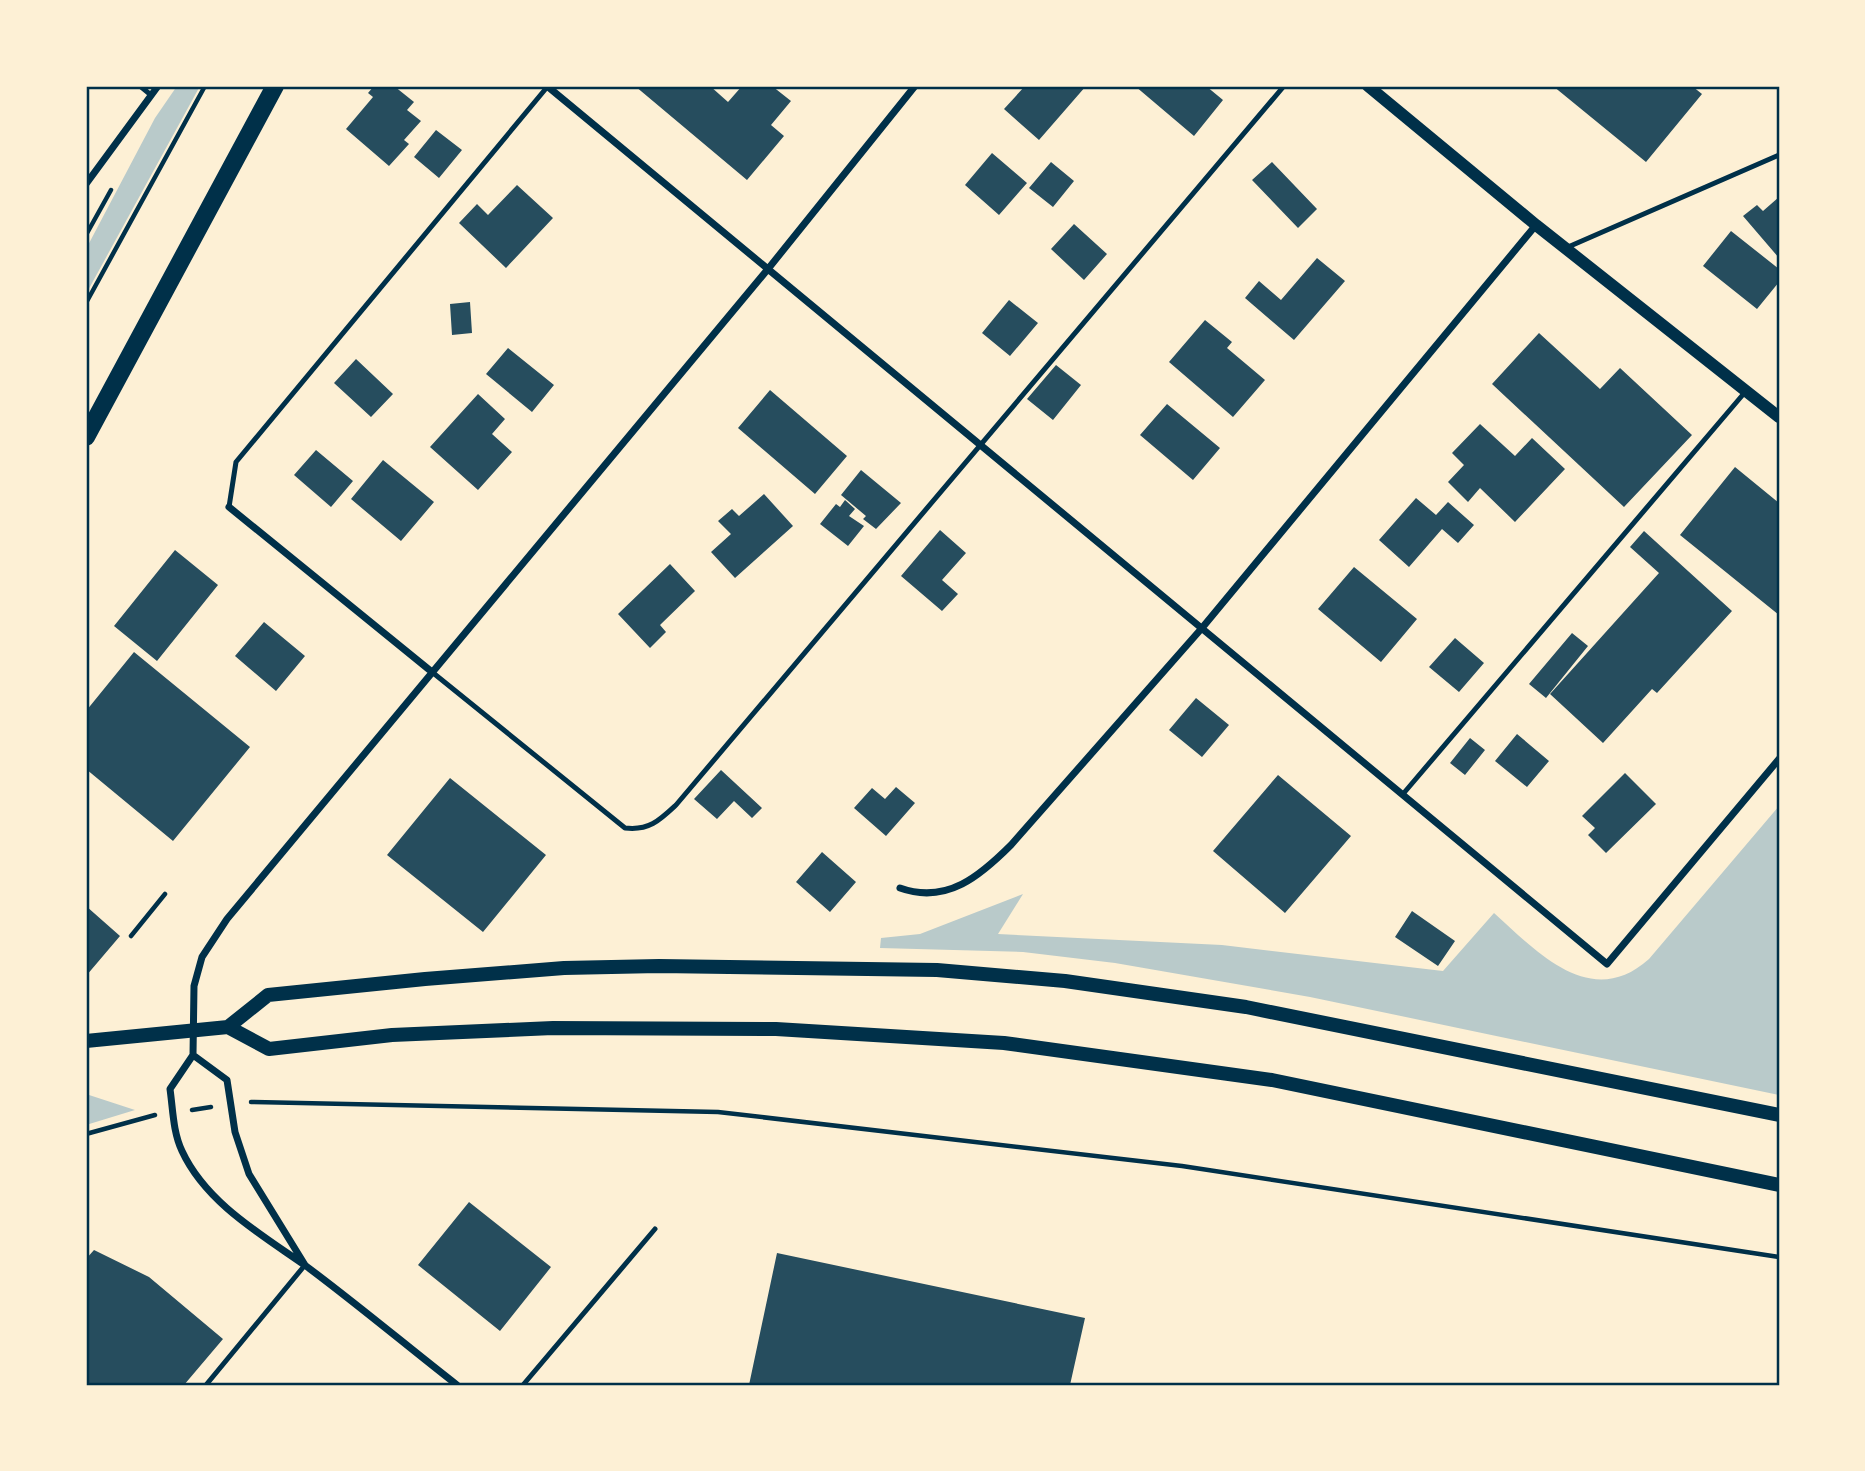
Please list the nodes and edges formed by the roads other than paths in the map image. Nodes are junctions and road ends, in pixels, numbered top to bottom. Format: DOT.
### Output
graph roads {
  1 [pos="140,86"];
  2 [pos="158,86"];
  3 [pos="275,86"];
  4 [pos="548,86"];
  5 [pos="915,86"];
  6 [pos="1284,86"];
  7 [pos="1368,86"];
  8 [pos="151,95"];
  9 [pos="1779,155"];
  10 [pos="86,184"];
  11 [pos="1536,225"];
  12 [pos="1566,248"];
  13 [pos="768,269"];
  14 [pos="1746,391"];
  15 [pos="1779,417"];
  16 [pos="86,437"];
  17 [pos="980,444"];
  18 [pos="229,507"];
  19 [pos="1202,628"];
  20 [pos="432,672"];
  21 [pos="1779,759"];
  22 [pos="1403,794"];
  23 [pos="900,888"];
  24 [pos="228,1027"];
  25 [pos="191,1033"];
  26 [pos="86,1041"];
  27 [pos="193,1055"];
  28 [pos="1779,1115"];
  29 [pos="1779,1185"];
  30 [pos="655,1230"];
  31 [pos="305,1265"];
  32 [pos="206,1385"];
  33 [pos="457,1385"];
  34 [pos="523,1385"];
  1 -- 8 [label="lane"];
  2 -- 8 [label="street"];
  3 -- 16 [label="main road"];
  4 -- 13 [label="street"];
  4 -- 18 [label="lane"];
  5 -- 13 [label="street"];
  6 -- 17 [label="lane"];
  7 -- 11 [label="street"];
  8 -- 10 [label="street"];
  9 -- 12 [label="lane"];
  11 -- 12 [label="street"];
  11 -- 19 [label="street"];
  12 -- 14 [label="street"];
  13 -- 17 [label="street"];
  13 -- 20 [label="street"];
  14 -- 15 [label="street"];
  14 -- 22 [label="lane"];
  17 -- 19 [label="street"];
  17 -- 20 [label="lane"];
  18 -- 20 [label="street"];
  19 -- 22 [label="street"];
  19 -- 23 [label="street"];
  20 -- 25 [label="street"];
  21 -- 22 [label="street"];
  24 -- 25 [label="main road"];
  24 -- 28 [label="main road"];
  24 -- 29 [label="main road"];
  25 -- 26 [label="main road"];
  25 -- 27 [label="street"];
  27 -- 31 [label="street"];
  27 -- 31 [label="street"];
  30 -- 34 [label="lane"];
  31 -- 32 [label="lane"];
  31 -- 33 [label="street"];
}
